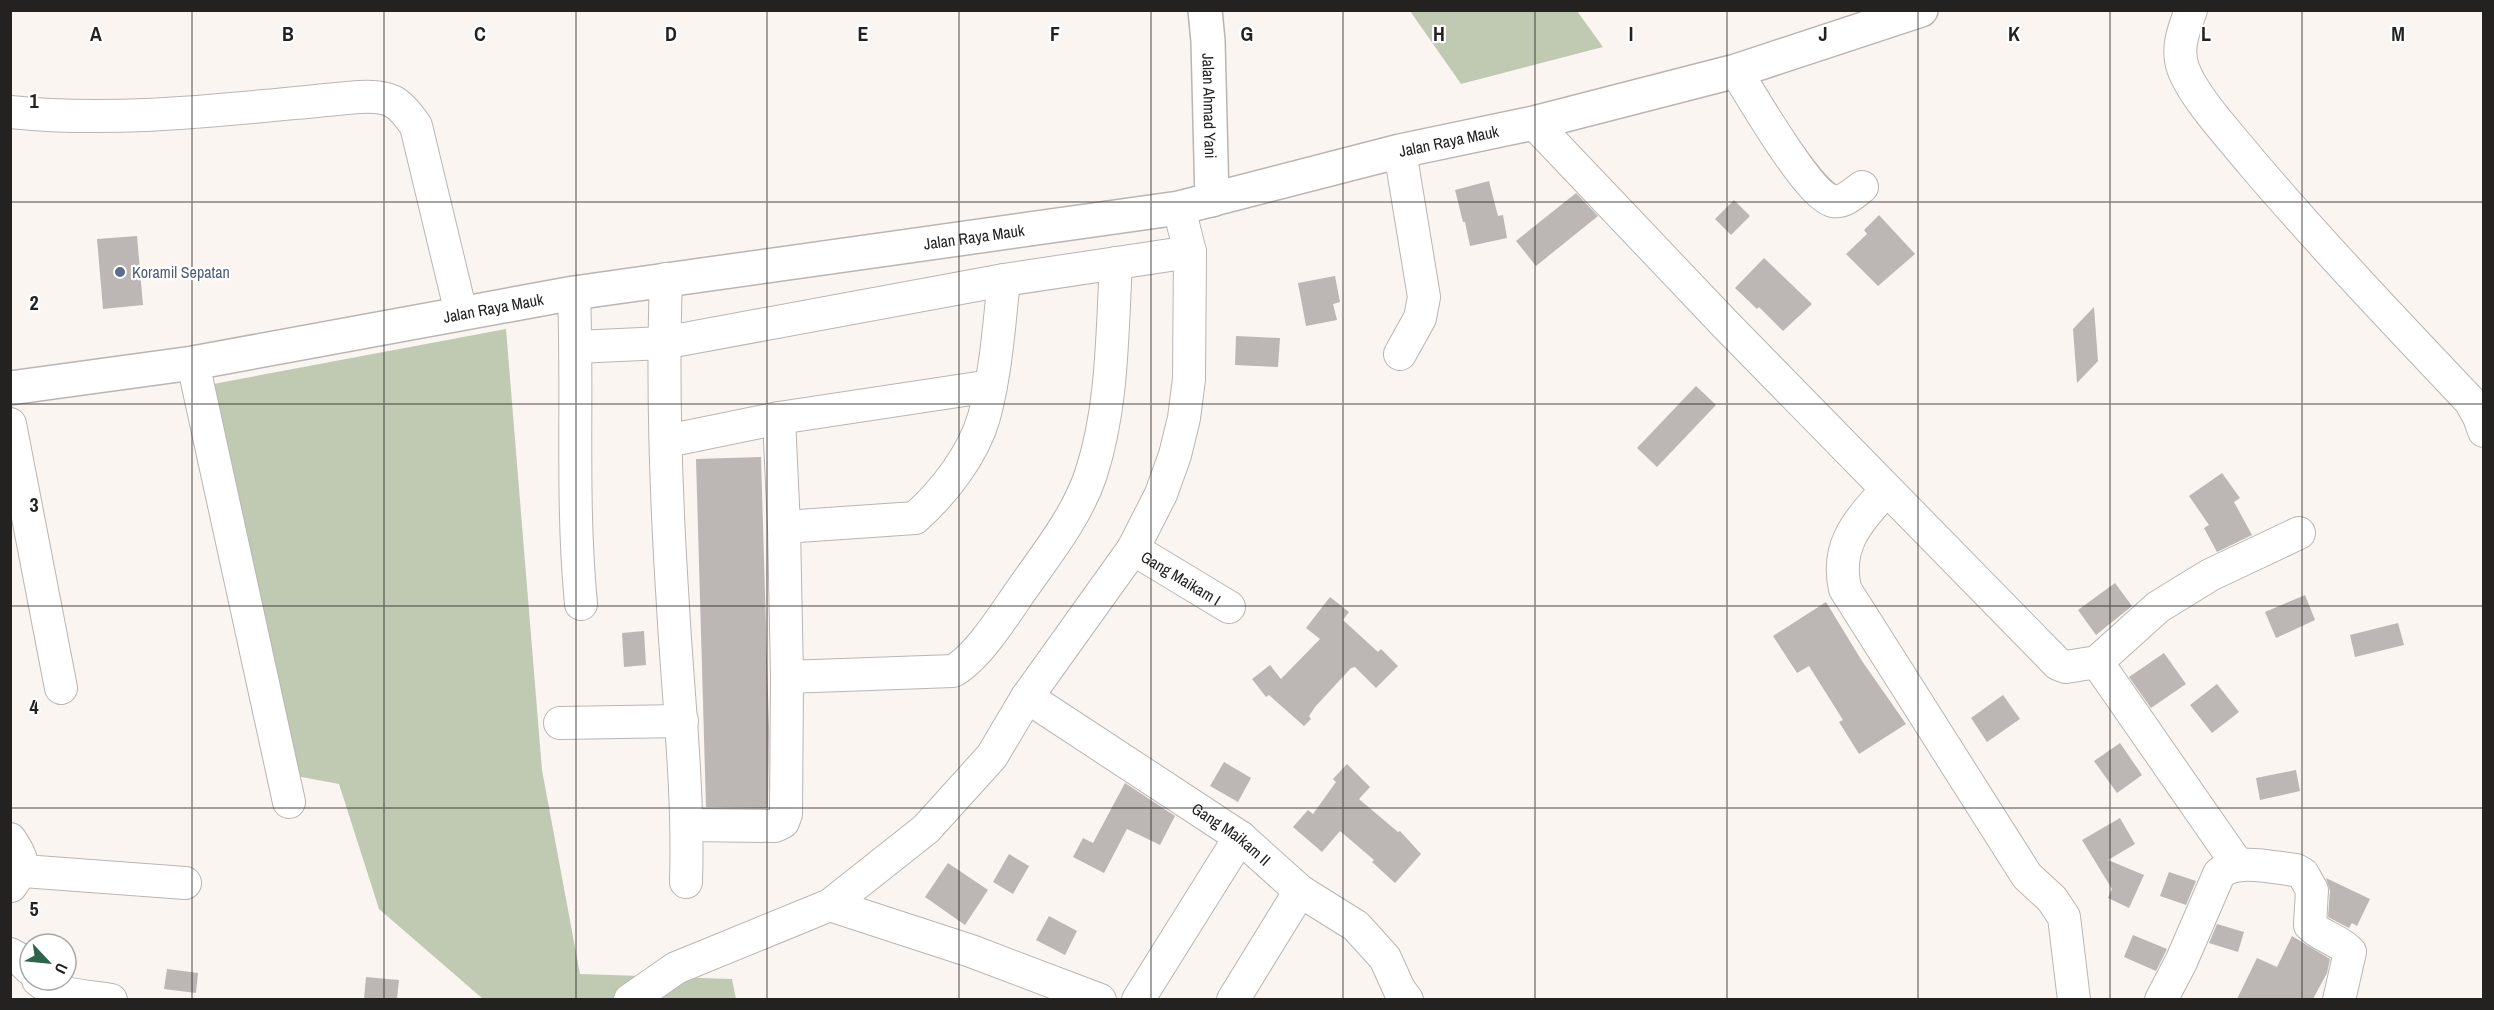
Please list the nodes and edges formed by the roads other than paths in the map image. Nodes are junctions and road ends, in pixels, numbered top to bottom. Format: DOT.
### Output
graph roads {
  1 [pos="1204,10"];
  2 [pos="1921,10"];
  3 [pos="2190,10"];
  4 [pos="1736,70"];
  5 [pos="10,112"];
  6 [pos="1534,123"];
  7 [pos="1400,151"];
  8 [pos="1862,187"];
  9 [pos="1212,200"];
  10 [pos="1179,208"];
  11 [pos="1190,252"];
  12 [pos="1116,263"];
  13 [pos="666,279"];
  14 [pos="1004,280"];
  15 [pos="574,293"];
  16 [pos="461,313"];
  17 [pos="663,343"];
  18 [pos="576,347"];
  19 [pos="1400,354"];
  20 [pos="193,363"];
  21 [pos="991,386"];
  22 [pos="10,388"];
  23 [pos="779,418"];
  24 [pos="10,424"];
  25 [pos="2484,431"];
  26 [pos="667,441"];
  27 [pos="1886,490"];
  28 [pos="784,527"];
  29 [pos="2299,533"];
  30 [pos="1133,549"];
  31 [pos="581,604"];
  32 [pos="1228,607"];
  33 [pos="2097,662"];
  34 [pos="787,677"];
  35 [pos="61,688"];
  36 [pos="1027,697"];
  37 [pos="681,721"];
  38 [pos="560,723"];
  39 [pos="289,802"];
  40 [pos="687,825"];
  41 [pos="1240,837"];
  42 [pos="10,839"];
  43 [pos="2238,865"];
  44 [pos="14,876"];
  45 [pos="686,882"];
  46 [pos="185,883"];
  47 [pos="1300,891"];
  48 [pos="830,905"];
  49 [pos="60,992"];
  50 [pos="111,999"];
  51 [pos="630,999"];
  52 [pos="1100,999"];
  53 [pos="1138,999"];
  54 [pos="1233,999"];
  55 [pos="1407,999"];
  56 [pos="2074,999"];
  57 [pos="2161,999"];
  58 [pos="2339,999"];
  1 -- 9 [label="main road, Jalan Ahmad Yani"];
  2 -- 4 [label="main road, Jalan Raya Mauk"];
  3 -- 25 [label="street"];
  4 -- 6 [label="main road, Jalan Raya Mauk"];
  4 -- 8 [label="street"];
  5 -- 16 [label="street"];
  6 -- 7 [label="main road, Jalan Raya Mauk"];
  6 -- 27 [label="street"];
  7 -- 9 [label="main road, Jalan Raya Mauk"];
  7 -- 19 [label="street"];
  9 -- 10 [label="main road, Jalan Raya Mauk"];
  10 -- 11 [label="street"];
  10 -- 13 [label="main road, Jalan Raya Mauk"];
  11 -- 12 [label="street"];
  11 -- 30 [label="street"];
  12 -- 14 [label="street"];
  12 -- 34 [label="street"];
  13 -- 15 [label="main road, Jalan Raya Mauk"];
  13 -- 17 [label="street"];
  14 -- 17 [label="street"];
  14 -- 21 [label="street"];
  15 -- 16 [label="main road, Jalan Raya Mauk"];
  15 -- 18 [label="street"];
  16 -- 20 [label="main road, Jalan Raya Mauk"];
  17 -- 18 [label="street"];
  17 -- 26 [label="street"];
  18 -- 31 [label="street"];
  20 -- 22 [label="main road, Jalan Raya Mauk"];
  20 -- 39 [label="street"];
  21 -- 23 [label="street"];
  21 -- 28 [label="street"];
  23 -- 26 [label="street"];
  23 -- 28 [label="street"];
  24 -- 35 [label="street"];
  26 -- 37 [label="street"];
  27 -- 33 [label="street"];
  27 -- 56 [label="street"];
  28 -- 34 [label="street"];
  29 -- 33 [label="street"];
  30 -- 32 [label="street, Gang Maikam I"];
  30 -- 36 [label="street"];
  33 -- 43 [label="street"];
  34 -- 40 [label="street"];
  36 -- 41 [label="street, Gang Maikam II"];
  36 -- 48 [label="street"];
  37 -- 38 [label="street"];
  37 -- 40 [label="street"];
  40 -- 45 [label="street"];
  41 -- 47 [label="street, Gang Maikam II"];
  41 -- 53 [label="street"];
  42 -- 44 [label="street"];
  43 -- 57 [label="street"];
  43 -- 58 [label="street"];
  44 -- 46 [label="street"];
  47 -- 54 [label="street"];
  47 -- 55 [label="street, Gang Maikam II"];
  48 -- 51 [label="street"];
  48 -- 52 [label="street"];
  49 -- 50 [label="street"];
}
